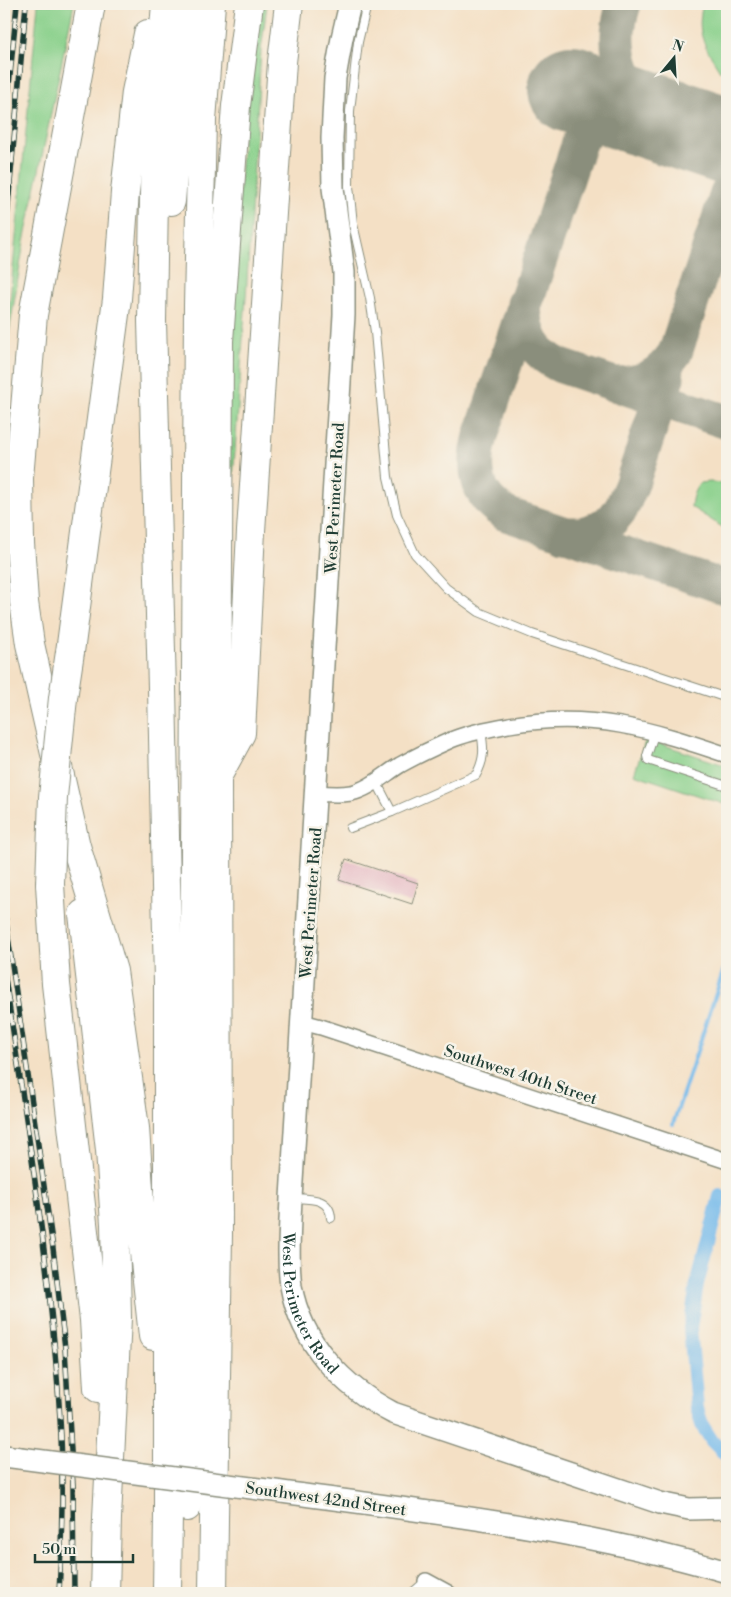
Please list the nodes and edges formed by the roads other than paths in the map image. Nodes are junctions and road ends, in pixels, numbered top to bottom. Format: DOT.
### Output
graph roads {
  1 [pos="91,4"];
  2 [pos="150,4"];
  3 [pos="166,4"];
  4 [pos="190,4"];
  5 [pos="212,4"];
  6 [pos="231,4"];
  7 [pos="248,4"];
  8 [pos="289,4"];
  9 [pos="295,4"];
  10 [pos="350,4"];
  11 [pos="367,4"];
  12 [pos="148,34"];
  13 [pos="282,62"];
  14 [pos="198,305"];
  15 [pos="154,419"];
  16 [pos="727,698"];
  17 [pos="482,731"];
  18 [pos="655,731"];
  19 [pos="727,755"];
  20 [pos="216,779"];
  21 [pos="376,781"];
  22 [pos="727,786"];
  23 [pos="317,793"];
  24 [pos="392,812"];
  25 [pos="350,828"];
  26 [pos="76,846"];
  27 [pos="302,1022"];
  28 [pos="727,1162"];
  29 [pos="291,1198"];
  30 [pos="331,1218"];
  31 [pos="158,1387"];
  32 [pos="12,1457"];
  33 [pos="727,1508"];
  34 [pos="107,1518"];
  35 [pos="727,1572"];
  36 [pos="431,1586"];
  37 [pos="105,1593"];
  38 [pos="153,1593"];
  39 [pos="166,1593"];
  40 [pos="185,1593"];
  41 [pos="212,1593"];
  42 [pos="412,1593"];
  43 [pos="448,1593"];
  1 -- 26 [label="highway"];
  2 -- 12 [label="highway"];
  3 -- 15 [label="highway"];
  4 -- 15 [label="highway"];
  5 -- 14 [label="highway"];
  6 -- 14 [label="highway"];
  7 -- 20 [label="highway"];
  8 -- 13 [label="highway"];
  9 -- 13 [label="highway"];
  10 -- 23 [label="street, West Perimeter Road"];
  11 -- 16 [label="lane"];
  12 -- 31 [label="highway"];
  12 -- 34 [label="highway, bridge"];
  13 -- 20 [label="highway"];
  14 -- 40 [label="highway"];
  15 -- 39 [label="highway"];
  17 -- 18 [label="street"];
  17 -- 21 [label="street"];
  17 -- 24 [label="lane"];
  18 -- 19 [label="street"];
  18 -- 22 [label="lane"];
  20 -- 41 [label="highway"];
  21 -- 23 [label="street"];
  21 -- 24 [label="lane"];
  23 -- 27 [label="street, West Perimeter Road"];
  24 -- 25 [label="lane"];
  26 -- 31 [label="highway"];
  26 -- 34 [label="highway"];
  27 -- 28 [label="street, Southwest 40th Street"];
  27 -- 29 [label="street, West Perimeter Road"];
  29 -- 30 [label="lane"];
  29 -- 33 [label="street, West Perimeter Road"];
  31 -- 38 [label="highway"];
  32 -- 35 [label="street, Southwest 42nd Street, bridge"];
  34 -- 37 [label="highway"];
  36 -- 42 [label="lane"];
  36 -- 43 [label="street"];
}
